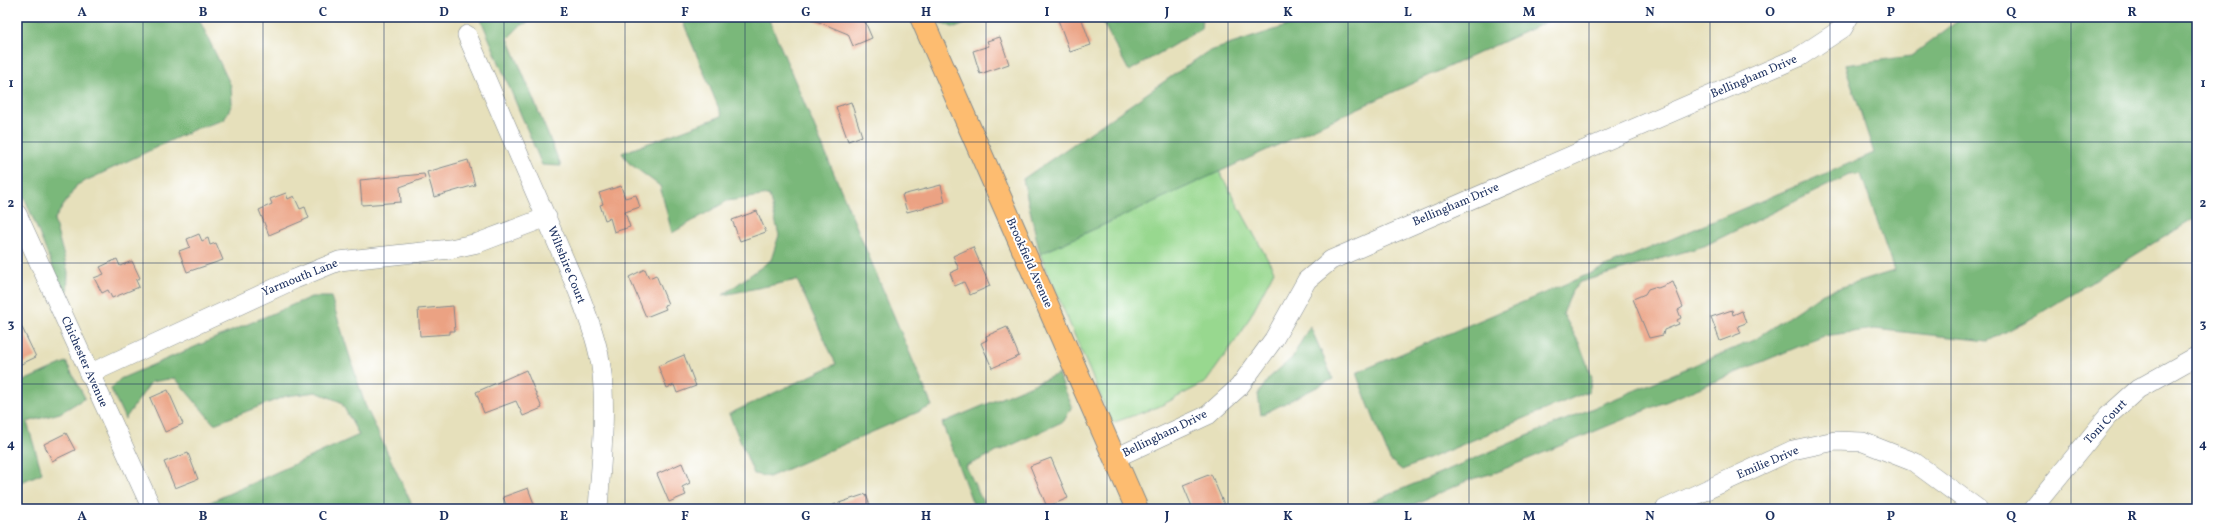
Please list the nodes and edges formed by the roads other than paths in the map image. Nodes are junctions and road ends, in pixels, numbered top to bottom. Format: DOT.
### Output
graph roads {
  1 [pos="921,17"];
  2 [pos="1849,17"];
  3 [pos="467,35"];
  4 [pos="17,214"];
  5 [pos="547,217"];
  6 [pos="2197,356"];
  7 [pos="89,374"];
  8 [pos="1115,458"];
  9 [pos="152,509"];
  10 [pos="598,509"];
  11 [pos="1137,509"];
  12 [pos="1665,509"];
  13 [pos="1978,509"];
  14 [pos="2032,509"];
  1 -- 8 [label="main road, Brookfield Avenue"];
  2 -- 8 [label="street, Bellingham Drive"];
  3 -- 5 [label="street, Wiltshire Court"];
  4 -- 7 [label="street, Chichester Avenue"];
  5 -- 7 [label="street, Yarmouth Lane"];
  5 -- 10 [label="street, Wiltshire Court"];
  6 -- 14 [label="street, Toni Court"];
  7 -- 9 [label="street, Chichester Avenue"];
  8 -- 11 [label="main road, Brookfield Avenue"];
  12 -- 13 [label="street, Emilie Drive"];
}
